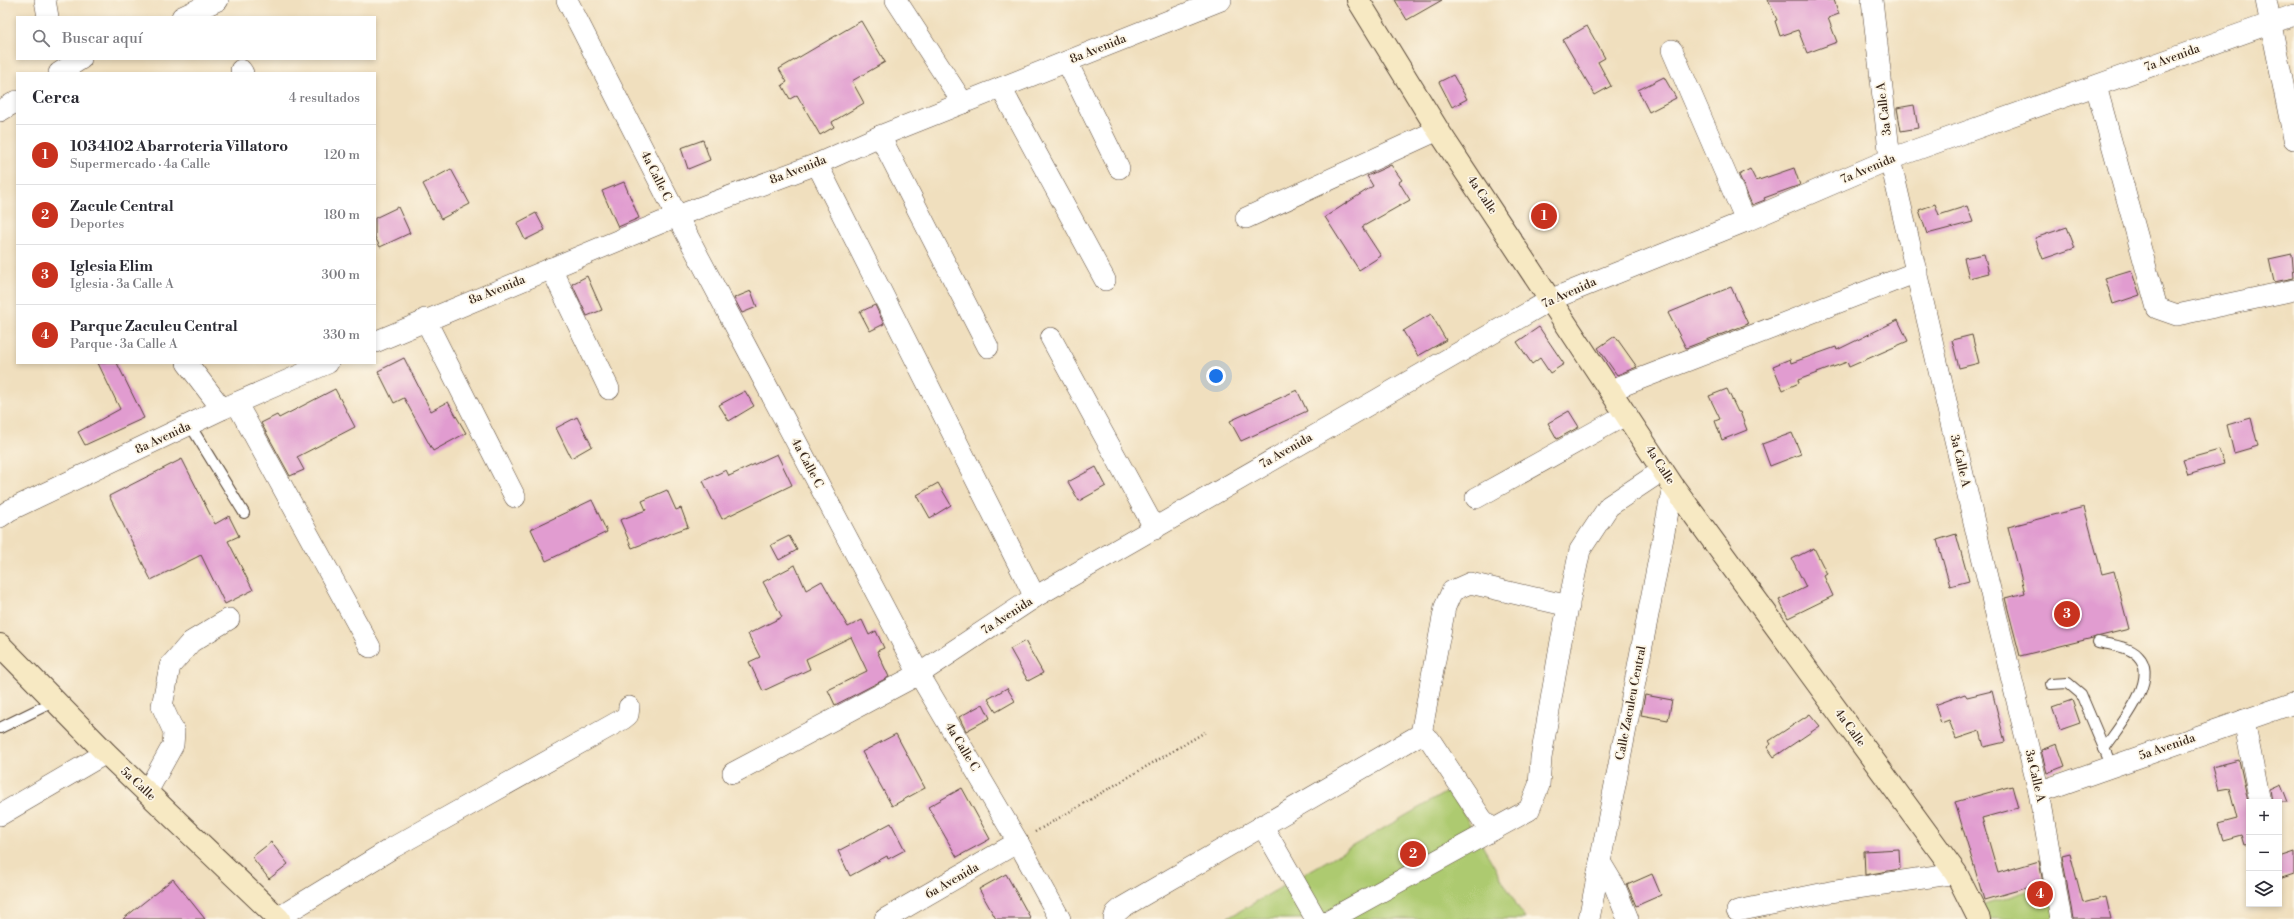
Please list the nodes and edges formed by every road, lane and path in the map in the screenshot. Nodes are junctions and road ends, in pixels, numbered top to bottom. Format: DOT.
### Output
graph roads {
  1 [pos="45,0"];
  2 [pos="218,0"];
  3 [pos="566,0"];
  4 [pos="896,0"];
  5 [pos="1221,0"];
  6 [pos="1358,0"];
  7 [pos="1872,0"];
  8 [pos="2266,0"];
  9 [pos="48,16"];
  10 [pos="184,16"];
  11 [pos="2294,16"];
  12 [pos="2271,22"];
  13 [pos="1672,50"];
  14 [pos="50,60"];
  15 [pos="79,60"];
  16 [pos="1067,62"];
  17 [pos="47,72"];
  18 [pos="61,72"];
  19 [pos="2096,86"];
  20 [pos="1001,88"];
  21 [pos="16,102"];
  22 [pos="964,103"];
  23 [pos="0,111"];
  24 [pos="2293,127"];
  25 [pos="1438,130"];
  26 [pos="880,136"];
  27 [pos="1890,159"];
  28 [pos="817,164"];
  29 [pos="1119,168"];
  30 [pos="677,216"];
  31 [pos="1246,218"];
  32 [pos="1746,221"];
  33 [pos="551,268"];
  34 [pos="1917,272"];
  35 [pos="1105,280"];
  36 [pos="2294,290"];
  37 [pos="1552,299"];
  38 [pos="424,320"];
  39 [pos="1051,338"];
  40 [pos="376,342"];
  41 [pos="988,347"];
  42 [pos="188,364"];
  43 [pos="326,364"];
  44 [pos="609,390"];
  45 [pos="1611,390"];
  46 [pos="230,407"];
  47 [pos="1627,414"];
  48 [pos="190,425"];
  49 [pos="1668,478"];
  50 [pos="515,497"];
  51 [pos="1476,498"];
  52 [pos="244,513"];
  53 [pos="0,517"];
  54 [pos="1155,529"];
  55 [pos="1035,597"];
  56 [pos="1569,606"];
  57 [pos="230,619"];
  58 [pos="2098,642"];
  59 [pos="0,645"];
  60 [pos="370,647"];
  61 [pos="919,674"];
  62 [pos="2051,684"];
  63 [pos="55,701"];
  64 [pos="2294,703"];
  65 [pos="629,707"];
  66 [pos="2244,720"];
  67 [pos="0,728"];
  68 [pos="1207,731"];
  69 [pos="1421,734"];
  70 [pos="106,753"];
  71 [pos="2108,758"];
  72 [pos="733,773"];
  73 [pos="147,792"];
  74 [pos="2039,792"];
  75 [pos="2259,799"];
  76 [pos="0,815"];
  77 [pos="1262,825"];
  78 [pos="1493,830"];
  79 [pos="1018,842"];
  80 [pos="1600,862"];
  81 [pos="1956,873"];
  82 [pos="1737,911"];
  83 [pos="278,919"];
  84 [pos="885,919"];
  85 [pos="1060,919"];
  86 [pos="1114,919"];
  87 [pos="1316,919"];
  88 [pos="1331,919"];
  89 [pos="1589,919"];
  90 [pos="1628,919"];
  91 [pos="1979,919"];
  92 [pos="2061,919"];
  1 -- 9 [label="street"];
  2 -- 10 [label="street"];
  3 -- 30 [label="street, 4a Calle C"];
  4 -- 22 [label="street"];
  5 -- 16 [label="street, 8a Avenida"];
  6 -- 25 [label="street, 4a Calle"];
  7 -- 27 [label="street, 3a Calle A"];
  8 -- 12 [label="street"];
  11 -- 12 [label="street, 7a Avenida"];
  12 -- 19 [label="street, 7a Avenida"];
  12 -- 24 [label="street"];
  13 -- 32 [label="street"];
  14 -- 17 [label="street"];
  15 -- 18 [label="street"];
  16 -- 20 [label="street, 8a Avenida"];
  16 -- 29 [label="street"];
  19 -- 27 [label="street, 7a Avenida"];
  19 -- 36 [label="street"];
  20 -- 22 [label="street, 8a Avenida"];
  20 -- 35 [label="street"];
  21 -- 23 [label="street"];
  22 -- 26 [label="street, 8a Avenida"];
  25 -- 31 [label="street"];
  25 -- 37 [label="street, 4a Calle"];
  26 -- 28 [label="street, 8a Avenida"];
  26 -- 41 [label="street"];
  27 -- 32 [label="street, 7a Avenida"];
  27 -- 34 [label="street, 3a Calle A"];
  28 -- 30 [label="street, 8a Avenida"];
  28 -- 55 [label="street"];
  30 -- 33 [label="street, 8a Avenida"];
  30 -- 61 [label="street, 4a Calle C"];
  32 -- 37 [label="street, 7a Avenida"];
  33 -- 38 [label="street, 8a Avenida"];
  33 -- 44 [label="street"];
  34 -- 45 [label="street"];
  34 -- 74 [label="street, 3a Calle A"];
  37 -- 45 [label="street, 4a Calle"];
  37 -- 54 [label="street, 7a Avenida"];
  38 -- 40 [label="street, 8a Avenida"];
  38 -- 50 [label="street"];
  39 -- 54 [label="street"];
  42 -- 46 [label="street"];
  43 -- 46 [label="street, 8a Avenida"];
  45 -- 47 [label="street, 4a Calle"];
  46 -- 48 [label="street, 8a Avenida"];
  46 -- 60 [label="street"];
  47 -- 49 [label="street, 4a Calle"];
  47 -- 51 [label="street"];
  48 -- 52 [label="lane"];
  48 -- 53 [label="street, 8a Avenida"];
  49 -- 56 [label="street"];
  49 -- 80 [label="street, Calle Zaculeu Central"];
  49 -- 81 [label="street, 4a Calle"];
  54 -- 55 [label="street, 7a Avenida"];
  55 -- 61 [label="street, 7a Avenida"];
  56 -- 69 [label="street"];
  56 -- 78 [label="street"];
  57 -- 73 [label="street"];
  58 -- 71 [label="lane"];
  59 -- 63 [label="street, 5a Calle"];
  61 -- 72 [label="street, 7a Avenida"];
  61 -- 79 [label="street, 4a Calle C"];
  62 -- 71 [label="lane"];
  63 -- 67 [label="lane"];
  63 -- 70 [label="street, 5a Calle"];
  64 -- 66 [label="street, 5a Avenida"];
  65 -- 83 [label="street"];
  66 -- 71 [label="street, 5a Avenida"];
  66 -- 75 [label="street"];
  68 -- 79 [label="path"];
  69 -- 77 [label="street"];
  69 -- 78 [label="street"];
  70 -- 73 [label="street, 5a Calle"];
  70 -- 76 [label="street"];
  71 -- 74 [label="street, 5a Avenida"];
  73 -- 83 [label="street, 5a Calle"];
  74 -- 92 [label="street, 3a Calle A"];
  77 -- 86 [label="street"];
  77 -- 87 [label="street"];
  78 -- 88 [label="street"];
  79 -- 84 [label="street, 6a Avenida"];
  79 -- 85 [label="street, 4a Calle C"];
  80 -- 89 [label="street, Calle Zaculeu Central"];
  80 -- 90 [label="street"];
  81 -- 82 [label="street"];
  81 -- 91 [label="street, 4a Calle"];
}
